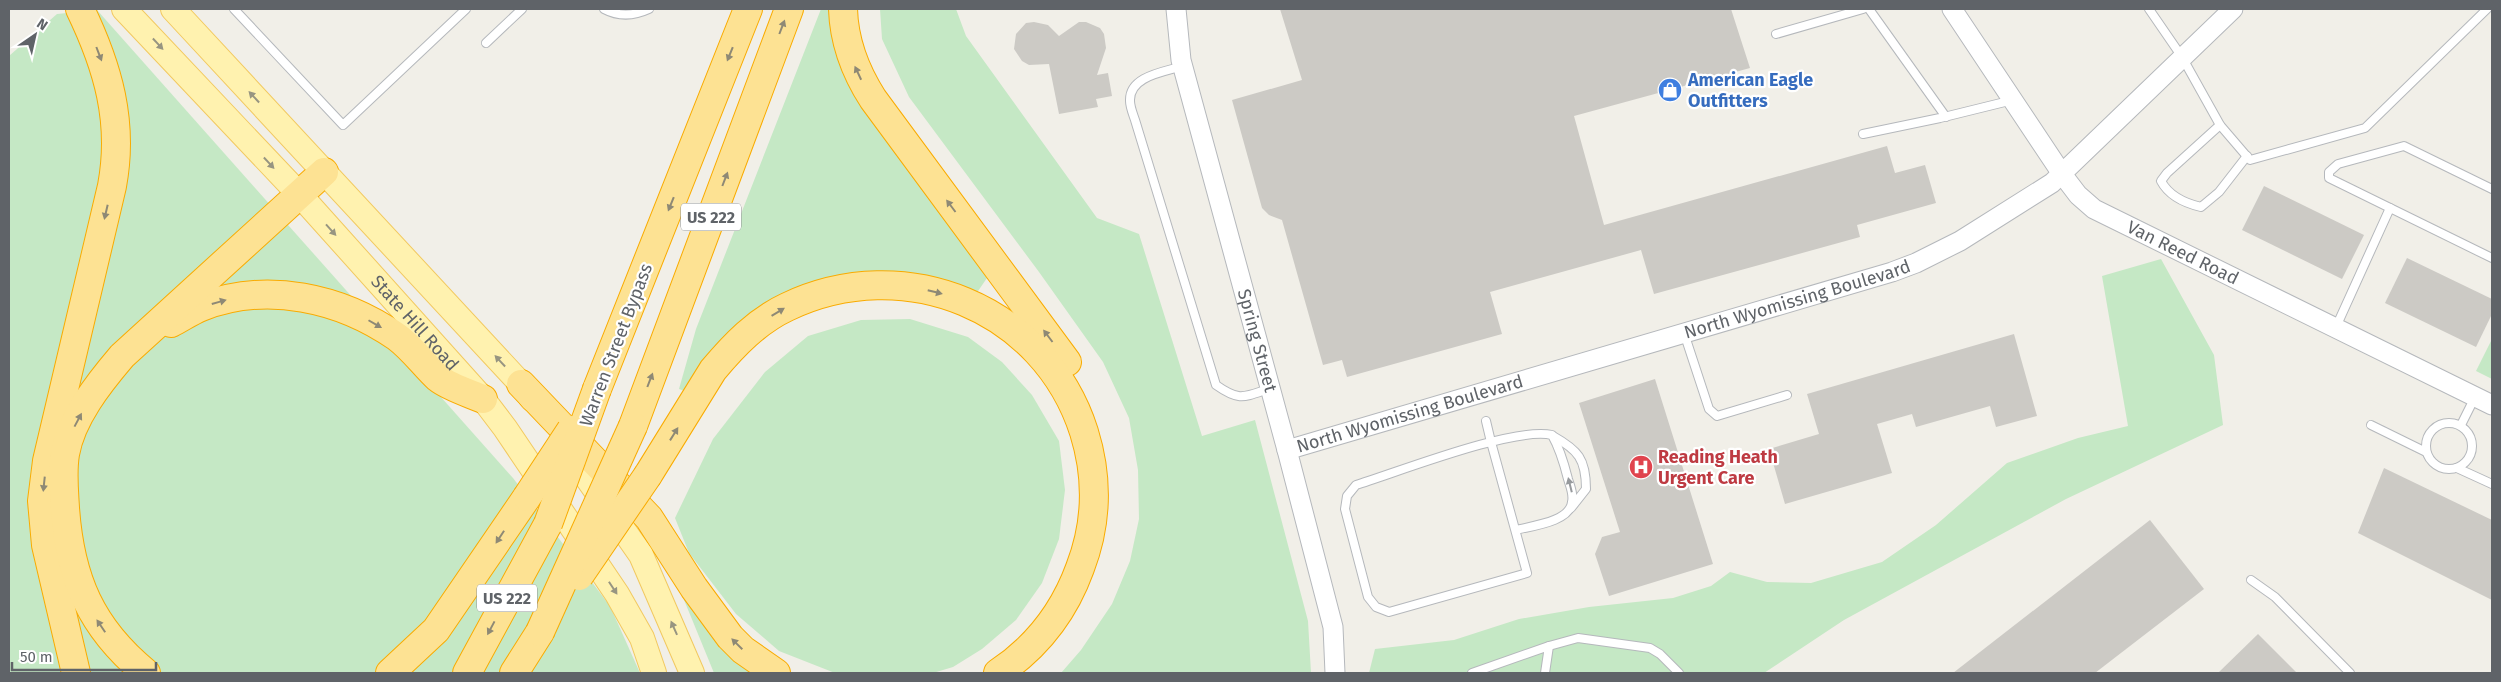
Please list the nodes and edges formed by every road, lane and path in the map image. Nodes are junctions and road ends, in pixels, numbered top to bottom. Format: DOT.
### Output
graph roads {
  1 [pos="80,9"];
  2 [pos="124,9"];
  3 [pos="172,9"];
  4 [pos="234,9"];
  5 [pos="466,9"];
  6 [pos="522,9"];
  7 [pos="604,9"];
  8 [pos="649,9"];
  9 [pos="748,9"];
  10 [pos="789,9"];
  11 [pos="843,9"];
  12 [pos="1176,9"];
  13 [pos="1862,9"];
  14 [pos="1869,9"];
  15 [pos="1952,9"];
  16 [pos="2149,9"];
  17 [pos="2233,9"];
  18 [pos="2487,9"];
  19 [pos="1851,10"];
  20 [pos="1776,34"];
  21 [pos="486,43"];
  22 [pos="2182,58"];
  23 [pos="1183,66"];
  24 [pos="2013,100"];
  25 [pos="1946,117"];
  26 [pos="2220,125"];
  27 [pos="1862,134"];
  28 [pos="2247,156"];
  29 [pos="318,165"];
  30 [pos="2062,174"];
  31 [pos="292,188"];
  32 [pos="2492,189"];
  33 [pos="2390,208"];
  34 [pos="2492,258"];
  35 [pos="2336,326"];
  36 [pos="1684,333"];
  37 [pos="143,337"];
  38 [pos="521,384"];
  39 [pos="1271,388"];
  40 [pos="598,389"];
  41 [pos="1787,395"];
  42 [pos="2475,397"];
  43 [pos="483,399"];
  44 [pos="2492,406"];
  45 [pos="56,419"];
  46 [pos="1486,421"];
  47 [pos="2371,425"];
  48 [pos="2461,425"];
  49 [pos="1552,435"];
  50 [pos="1491,442"];
  51 [pos="1287,450"];
  52 [pos="2426,452"];
  53 [pos="2457,468"];
  54 [pos="2492,484"];
  55 [pos="1569,510"];
  56 [pos="1516,530"];
  57 [pos="2251,580"];
  58 [pos="540,632"];
  59 [pos="1549,646"];
  60 [pos="1025,670"];
  61 [pos="76,673"];
  62 [pos="146,673"];
  63 [pos="390,673"];
  64 [pos="467,673"];
  65 [pos="514,673"];
  66 [pos="654,673"];
  67 [pos="692,673"];
  68 [pos="776,673"];
  69 [pos="998,673"];
  70 [pos="1336,673"];
  71 [pos="1472,673"];
  72 [pos="1545,673"];
  73 [pos="1679,673"];
  74 [pos="2350,673"];
  1 -- 45 [label="highway, one-way"];
  2 -- 31 [label="main road, State Hill Road, one-way"];
  29 -- 3 [label="main road, State Hill Road, one-way"];
  4 -- 5 [label="lane"];
  6 -- 21 [label="lane"];
  7 -- 8 [label="lane"];
  9 -- 40 [label="highway, Warren Street Bypass / US 222, one-way"];
  58 -- 10 [label="highway, US 222, one-way, bridge"];
  60 -- 11 [label="highway, one-way"];
  12 -- 23 [label="street, Spring Street"];
  13 -- 19 [label="lane"];
  14 -- 25 [label="lane"];
  15 -- 24 [label="street, Van Reed Road"];
  16 -- 22 [label="lane"];
  17 -- 22 [label="street, North Wyomissing Boulevard"];
  18 -- 28 [label="lane"];
  19 -- 20 [label="lane"];
  22 -- 26 [label="lane"];
  22 -- 30 [label="street, North Wyomissing Boulevard"];
  23 -- 39 [label="street, Spring Street"];
  23 -- 39 [label="lane"];
  24 -- 25 [label="lane"];
  24 -- 30 [label="street, Van Reed Road"];
  25 -- 27 [label="lane"];
  26 -- 28 [label="lane"];
  26 -- 28 [label="lane"];
  29 -- 31 [label="highway"];
  38 -- 29 [label="main road, State Hill Road, one-way"];
  30 -- 35 [label="street, Van Reed Road"];
  30 -- 36 [label="street, North Wyomissing Boulevard"];
  31 -- 37 [label="highway"];
  31 -- 43 [label="main road, State Hill Road, one-way"];
  31 -- 45 [label="highway"];
  32 -- 33 [label="lane"];
  33 -- 34 [label="lane"];
  33 -- 35 [label="lane"];
  35 -- 42 [label="street, Van Reed Road"];
  36 -- 41 [label="lane"];
  36 -- 51 [label="street, North Wyomissing Boulevard"];
  37 -- 43 [label="highway, one-way"];
  62 -- 37 [label="highway, one-way"];
  67 -- 38 [label="main road, State Hill Road, one-way"];
  68 -- 38 [label="highway, one-way"];
  39 -- 51 [label="street, Spring Street"];
  40 -- 63 [label="highway, one-way, bridge"];
  40 -- 64 [label="highway, Warren Street Bypass / US 222, one-way, bridge"];
  42 -- 44 [label="street, Van Reed Road"];
  42 -- 48 [label="lane"];
  43 -- 66 [label="main road, State Hill Road, one-way"];
  45 -- 61 [label="highway, one-way"];
  46 -- 50 [label="lane"];
  47 -- 52 [label="lane"];
  48 -- 52 [label="lane"];
  48 -- 53 [label="lane"];
  49 -- 50 [label="lane"];
  55 -- 49 [label="lane, one-way"];
  49 -- 55 [label="lane"];
  50 -- 56 [label="lane"];
  50 -- 56 [label="lane"];
  51 -- 70 [label="street, Spring Street"];
  52 -- 53 [label="lane"];
  53 -- 54 [label="lane"];
  55 -- 56 [label="lane"];
  57 -- 74 [label="lane"];
  58 -- 65 [label="highway, US 222"];
  58 -- 69 [label="highway, one-way, bridge"];
  59 -- 71 [label="lane"];
  59 -- 72 [label="lane"];
  59 -- 73 [label="lane"];
}
